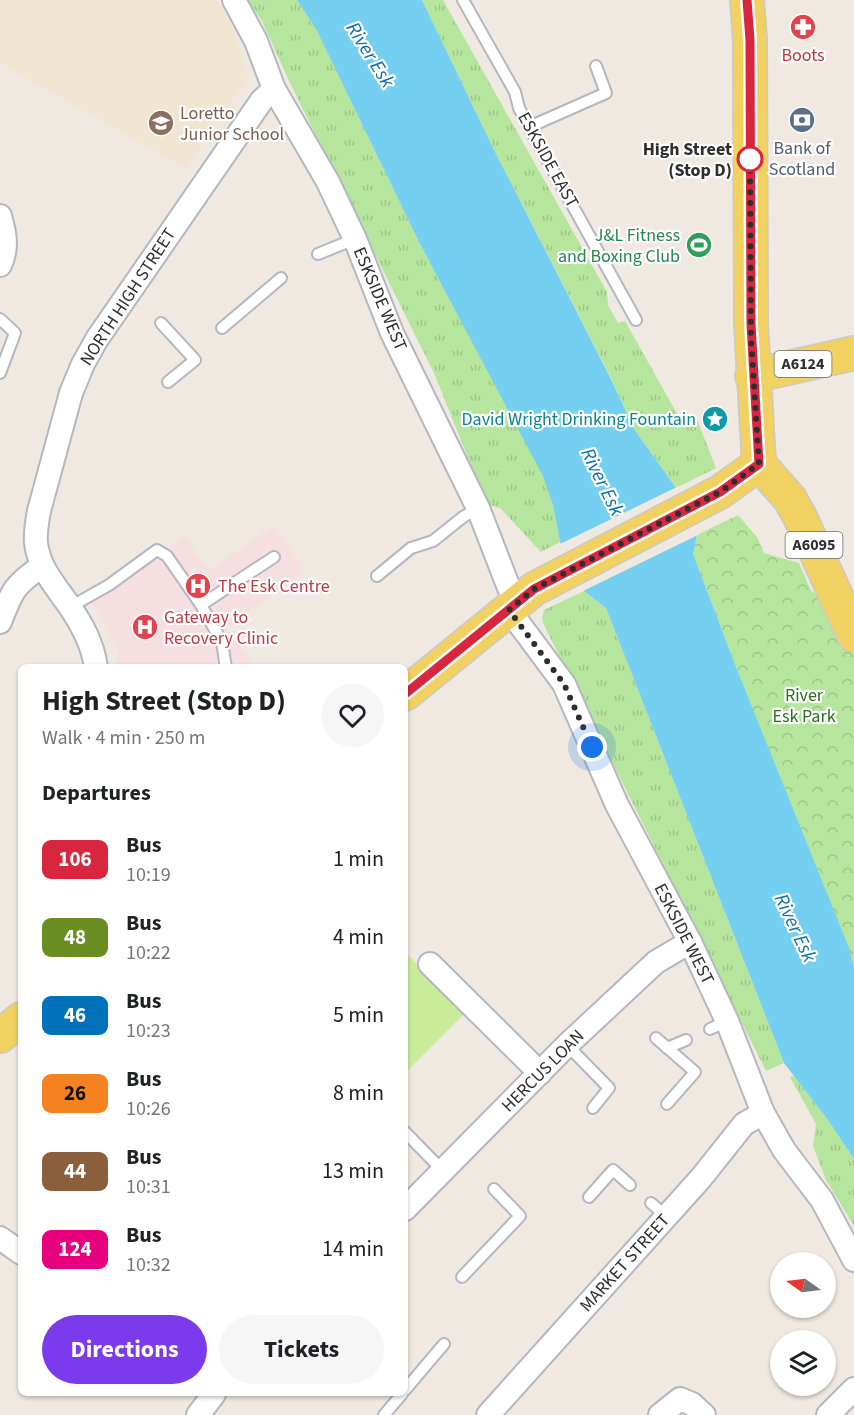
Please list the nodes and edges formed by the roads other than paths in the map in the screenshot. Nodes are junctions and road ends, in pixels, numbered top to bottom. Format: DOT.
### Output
graph roads {
  1 [pos="234,0"];
  2 [pos="463,0"];
  3 [pos="747,0"];
  4 [pos="596,66"];
  5 [pos="274,89"];
  6 [pos="529,127"];
  7 [pos="0,216"];
  8 [pos="355,239"];
  9 [pos="318,254"];
  10 [pos="0,265"];
  11 [pos="281,278"];
  12 [pos="0,319"];
  13 [pos="636,320"];
  14 [pos="161,323"];
  15 [pos="222,328"];
  16 [pos="854,352"];
  17 [pos="0,373"];
  18 [pos="752,376"];
  19 [pos="168,382"];
  20 [pos="759,464"];
  21 [pos="478,508"];
  22 [pos="274,557"];
  23 [pos="42,566"];
  24 [pos="377,576"];
  25 [pos="521,600"];
  26 [pos="201,605"];
  27 [pos="70,607"];
  28 [pos="0,622"];
  29 [pos="854,635"];
  30 [pos="95,664"];
  31 [pos="225,664"];
  32 [pos="408,692"];
  33 [pos="690,942"];
  34 [pos="430,964"];
  35 [pos="18,1021"];
  36 [pos="0,1036"];
  37 [pos="656,1038"];
  38 [pos="686,1040"];
  39 [pos="567,1045"];
  40 [pos="667,1048"];
  41 [pos="540,1073"];
  42 [pos="667,1104"];
  43 [pos="593,1108"];
  44 [pos="763,1113"];
  45 [pos="408,1134"];
  46 [pos="456,1163"];
  47 [pos="630,1185"];
  48 [pos="494,1189"];
  49 [pos="589,1197"];
  50 [pos="408,1206"];
  51 [pos="0,1238"];
  52 [pos="18,1251"];
  53 [pos="854,1260"];
  54 [pos="462,1277"];
  55 [pos="444,1344"];
  56 [pos="408,1387"];
  57 [pos="854,1389"];
  58 [pos="212,1396"];
  59 [pos="401,1396"];
  60 [pos="198,1415"];
  61 [pos="384,1415"];
  62 [pos="488,1415"];
  63 [pos="660,1415"];
  64 [pos="704,1415"];
  65 [pos="828,1415"];
  1 -- 5 [label="street, ESKSIDE WEST"];
  2 -- 6 [label="lane, ESKSIDE EAST"];
  3 -- 18 [label="main road"];
  4 -- 6 [label="lane"];
  5 -- 8 [label="street, ESKSIDE WEST"];
  5 -- 23 [label="street, NORTH HIGH STREET"];
  6 -- 13 [label="lane, ESKSIDE EAST"];
  7 -- 10 [label="street"];
  8 -- 9 [label="lane"];
  8 -- 21 [label="street, ESKSIDE WEST"];
  11 -- 15 [label="lane"];
  12 -- 17 [label="lane"];
  14 -- 19 [label="lane"];
  16 -- 18 [label="main road, A6124"];
  18 -- 20 [label="main road"];
  20 -- 25 [label="main road"];
  20 -- 29 [label="main road, A6095"];
  21 -- 24 [label="lane"];
  21 -- 25 [label="street, ESKSIDE WEST"];
  22 -- 26 [label="lane"];
  23 -- 27 [label="street"];
  23 -- 28 [label="street"];
  25 -- 32 [label="main road"];
  25 -- 33 [label="street, ESKSIDE WEST"];
  26 -- 27 [label="lane"];
  26 -- 31 [label="lane"];
  27 -- 30 [label="street"];
  33 -- 39 [label="street, HERCUS LOAN"];
  33 -- 44 [label="street, ESKSIDE WEST"];
  34 -- 41 [label="street"];
  35 -- 36 [label="main road"];
  37 -- 40 [label="lane"];
  38 -- 40 [label="lane"];
  39 -- 41 [label="street, HERCUS LOAN"];
  39 -- 43 [label="lane"];
  40 -- 42 [label="lane"];
  41 -- 46 [label="street, HERCUS LOAN"];
  44 -- 53 [label="street, ESKSIDE WEST"];
  44 -- 62 [label="street, MARKET STREET"];
  45 -- 46 [label="lane"];
  46 -- 50 [label="street, HERCUS LOAN"];
  47 -- 49 [label="lane"];
  48 -- 54 [label="lane"];
  51 -- 52 [label="street"];
  55 -- 56 [label="lane"];
  57 -- 65 [label="street"];
  58 -- 60 [label="street"];
  59 -- 61 [label="lane"];
  63 -- 64 [label="street"];
}
